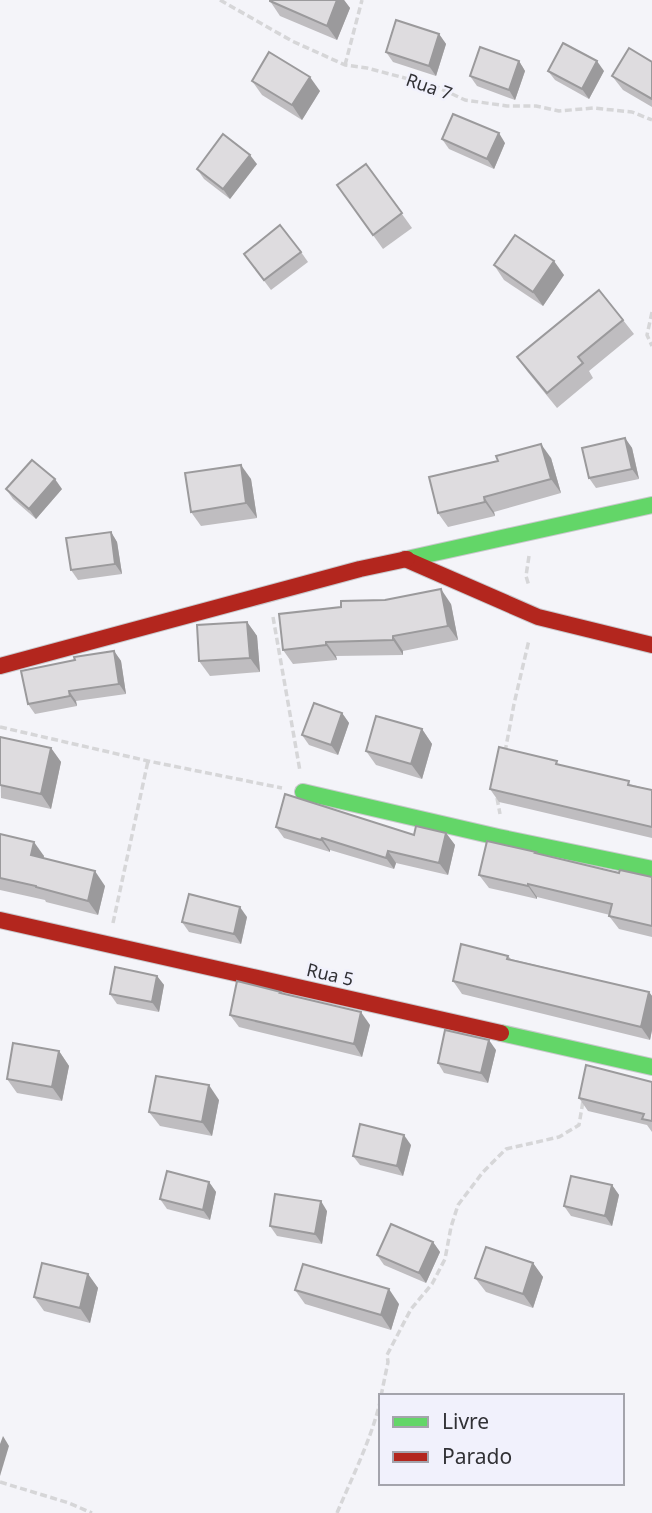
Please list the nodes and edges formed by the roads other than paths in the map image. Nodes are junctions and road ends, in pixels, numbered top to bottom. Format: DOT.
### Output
graph roads {
  1 [pos="652,505"];
  2 [pos="405,559"];
  3 [pos="652,645"];
  4 [pos="0,666"];
  5 [pos="303,792"];
  6 [pos="652,869"];
  7 [pos="0,920"];
  8 [pos="652,1066"];
  1 -- 2 [label="street"];
  2 -- 3 [label="street"];
  2 -- 4 [label="street"];
  5 -- 6 [label="street"];
  7 -- 8 [label="street, Rua 5"];
}
